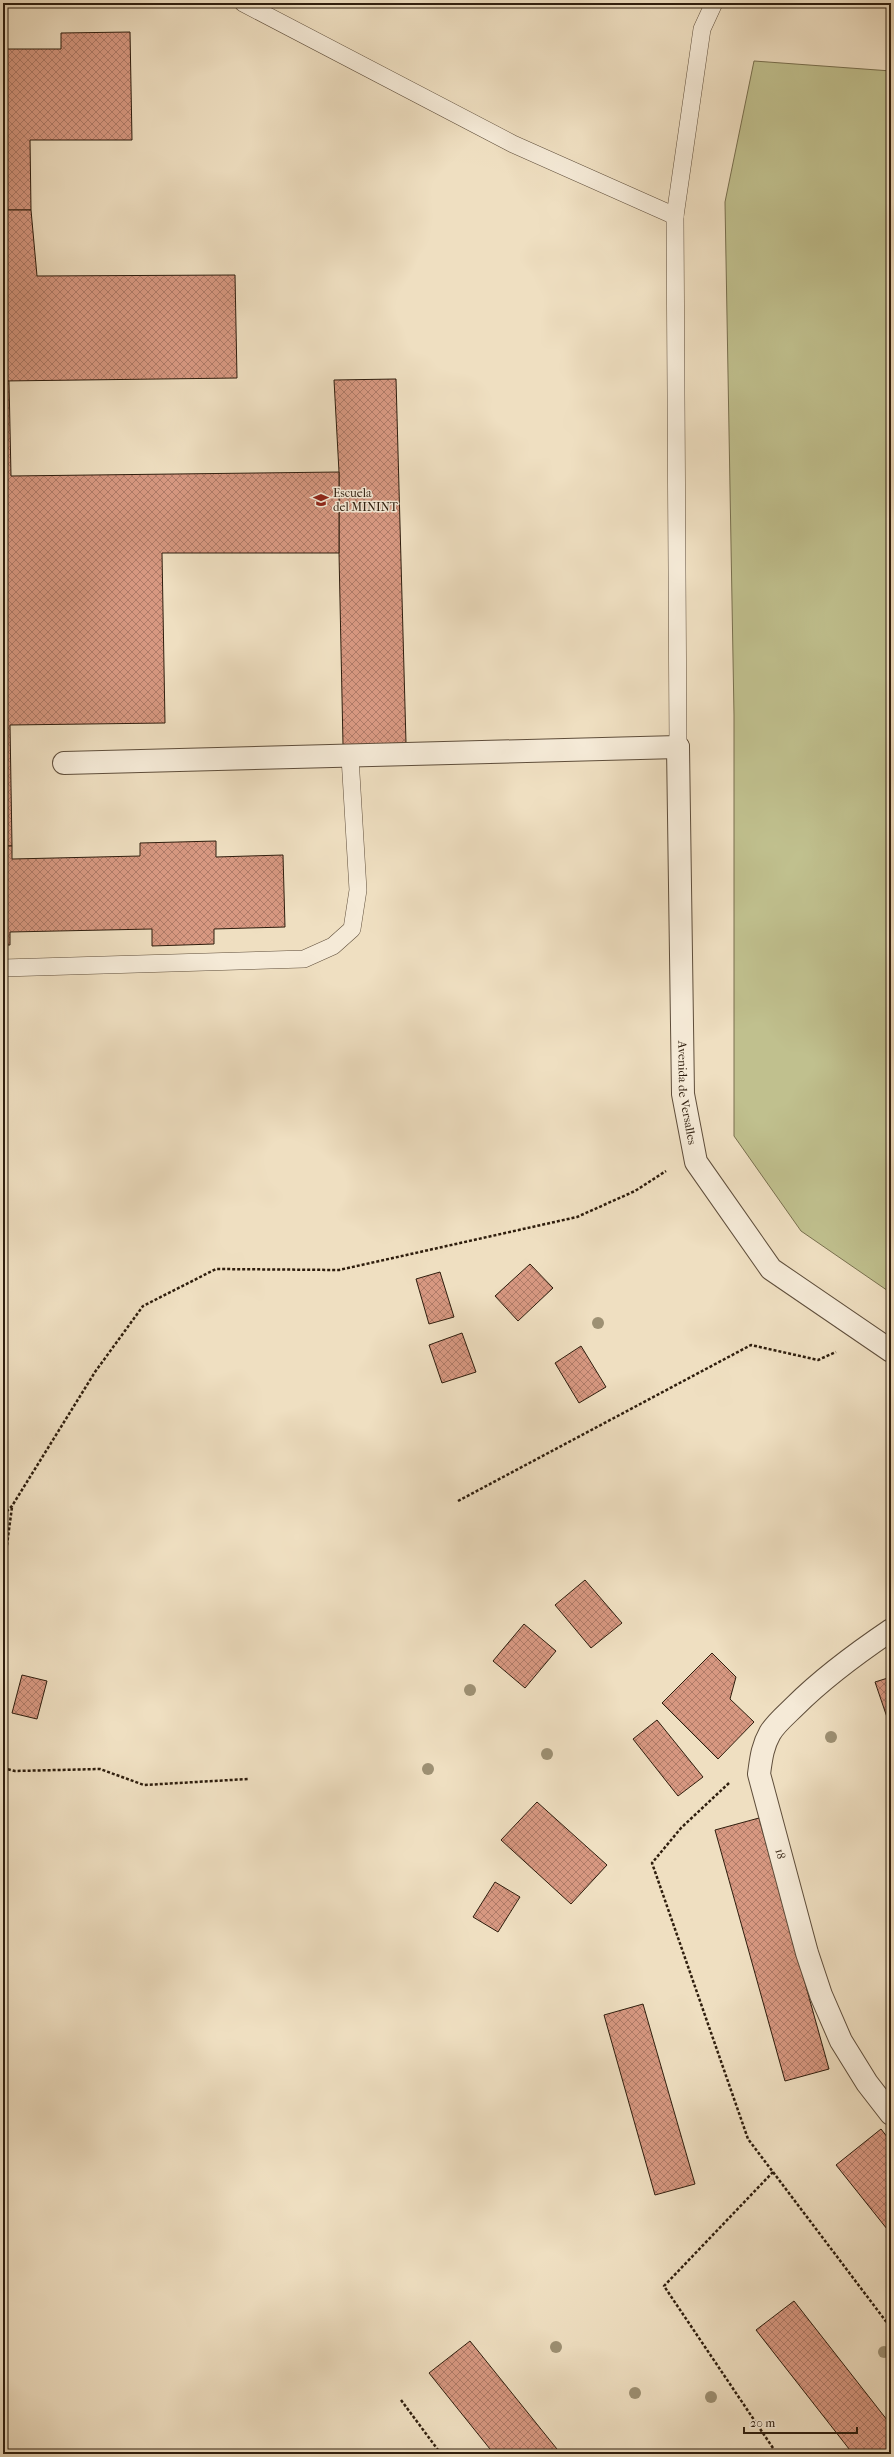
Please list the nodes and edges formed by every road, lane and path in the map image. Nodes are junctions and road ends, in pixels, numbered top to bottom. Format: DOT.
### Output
graph roads {
  1 [pos="243,3"];
  2 [pos="714,3"];
  3 [pos="675,216"];
  4 [pos="678,747"];
  5 [pos="350,757"];
  6 [pos="64,763"];
  7 [pos="3,968"];
  8 [pos="694,1153"];
  9 [pos="871,1338"];
  10 [pos="891,1351"];
  11 [pos="458,1502"];
  12 [pos="12,1506"];
  13 [pos="3,1515"];
  14 [pos="3,1575"];
  15 [pos="891,1630"];
  16 [pos="762,1752"];
  17 [pos="3,1768"];
  18 [pos="248,1779"];
  19 [pos="891,2114"];
  20 [pos="773,2172"];
  21 [pos="891,2328"];
  22 [pos="401,2400"];
  23 [pos="441,2454"];
  24 [pos="777,2454"];
  1 -- 3 [label="lane"];
  2 -- 3 [label="lane"];
  3 -- 4 [label="lane"];
  4 -- 5 [label="street"];
  4 -- 8 [label="street, Avenida de Versalles"];
  5 -- 6 [label="street"];
  5 -- 7 [label="lane"];
  8 -- 9 [label="street, Avenida de Versalles"];
  8 -- 12 [label="path"];
  9 -- 10 [label="street, Avenida de Versalles"];
  9 -- 11 [label="path"];
  12 -- 13 [label="path"];
  12 -- 14 [label="path"];
  15 -- 16 [label="street, 18"];
  16 -- 19 [label="street, 18"];
  16 -- 20 [label="path"];
  17 -- 18 [label="path"];
  20 -- 21 [label="path"];
  20 -- 24 [label="path"];
  22 -- 23 [label="path"];
}
